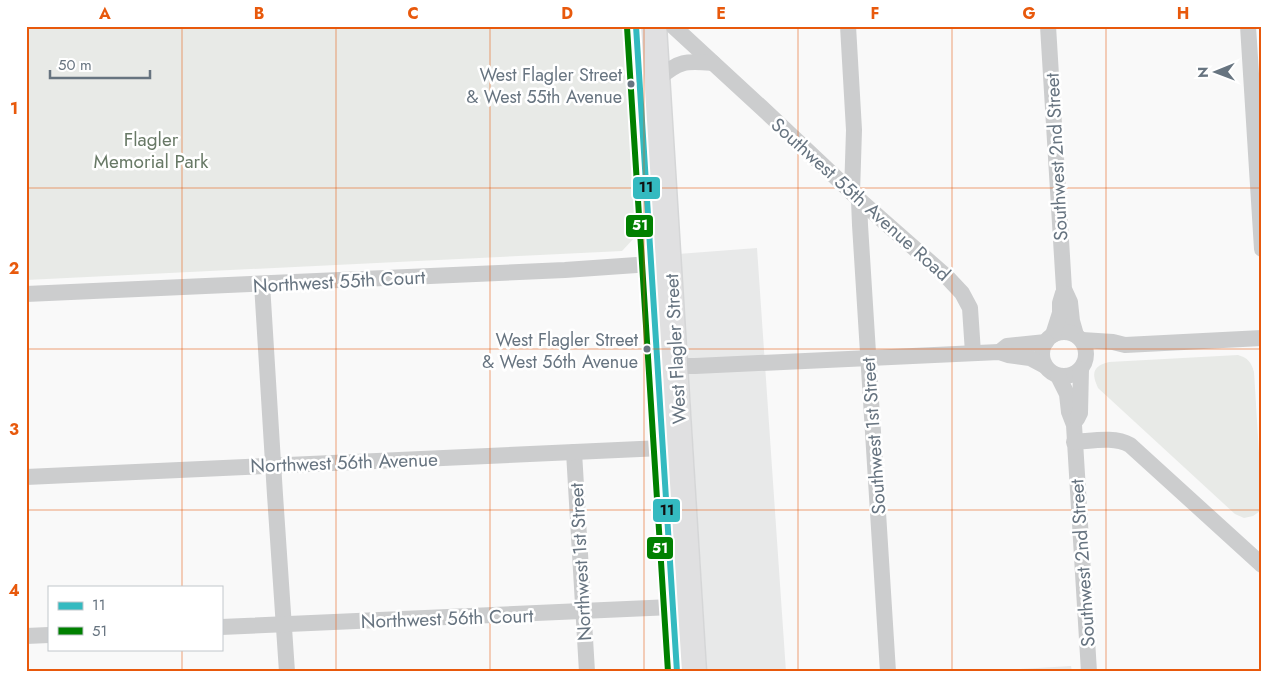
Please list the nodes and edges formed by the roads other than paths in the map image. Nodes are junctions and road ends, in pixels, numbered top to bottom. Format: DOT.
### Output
graph roads {
  1 [pos="636,26"];
  2 [pos="655,26"];
  3 [pos="672,26"];
  4 [pos="848,26"];
  5 [pos="1048,26"];
  6 [pos="1248,26"];
  7 [pos="713,63"];
  8 [pos="659,78"];
  9 [pos="855,196"];
  10 [pos="1262,249"];
  11 [pos="651,264"];
  12 [pos="262,284"];
  13 [pos="1064,289"];
  14 [pos="26,294"];
  15 [pos="655,331"];
  16 [pos="1050,338"];
  17 [pos="1079,338"];
  18 [pos="1262,338"];
  19 [pos="1125,345"];
  20 [pos="998,352"];
  21 [pos="973,353"];
  22 [pos="868,358"];
  23 [pos="676,363"];
  24 [pos="1083,366"];
  25 [pos="1051,371"];
  26 [pos="1074,425"];
  27 [pos="1074,442"];
  28 [pos="662,448"];
  29 [pos="574,452"];
  30 [pos="273,466"];
  31 [pos="26,477"];
  32 [pos="684,482"];
  33 [pos="1260,559"];
  34 [pos="672,607"];
  35 [pos="584,612"];
  36 [pos="284,624"];
  37 [pos="222,626"];
  38 [pos="48,635"];
  39 [pos="26,636"];
  40 [pos="287,672"];
  41 [pos="587,672"];
  42 [pos="676,672"];
  43 [pos="695,672"];
  44 [pos="888,672"];
  45 [pos="1089,672"];
  1 -- 11 [label="main road, West Flagler Street"];
  2 -- 8 [label="main road, West Flagler Street"];
  3 -- 7 [label="street, Southwest 55th Avenue Road"];
  4 -- 9 [label="street, Southwest 1st Street"];
  5 -- 13 [label="street, Southwest 2nd Street"];
  6 -- 10 [label="street"];
  7 -- 8 [label="street"];
  7 -- 9 [label="street, Southwest 55th Avenue Road"];
  8 -- 23 [label="main road, West Flagler Street"];
  9 -- 21 [label="street, Southwest 55th Avenue Road"];
  9 -- 22 [label="street, Southwest 1st Street"];
  11 -- 12 [label="street, Northwest 55th Court"];
  11 -- 15 [label="main road, West Flagler Street"];
  12 -- 14 [label="street, Northwest 55th Court"];
  12 -- 30 [label="street"];
  13 -- 16 [label="street, Southwest 2nd Street"];
  13 -- 17 [label="street, Southwest 2nd Street"];
  15 -- 23 [label="main road"];
  15 -- 28 [label="main road, West Flagler Street"];
  16 -- 17 [label="street"];
  16 -- 20 [label="street"];
  16 -- 25 [label="street"];
  17 -- 19 [label="street"];
  17 -- 24 [label="street"];
  18 -- 19 [label="street"];
  19 -- 24 [label="street"];
  20 -- 21 [label="street"];
  20 -- 25 [label="street"];
  21 -- 22 [label="street"];
  22 -- 23 [label="street"];
  22 -- 44 [label="street, Southwest 1st Street"];
  23 -- 32 [label="main road, West Flagler Street"];
  24 -- 25 [label="street"];
  24 -- 26 [label="street, Southwest 2nd Street"];
  25 -- 26 [label="street, Southwest 2nd Street"];
  26 -- 27 [label="street, Southwest 2nd Street"];
  27 -- 33 [label="street"];
  27 -- 45 [label="street, Southwest 2nd Street"];
  28 -- 29 [label="street, Northwest 56th Avenue"];
  28 -- 32 [label="main road"];
  28 -- 34 [label="main road, West Flagler Street"];
  29 -- 30 [label="street, Northwest 56th Avenue"];
  29 -- 35 [label="street, Northwest 1st Street"];
  30 -- 31 [label="street, Northwest 56th Avenue"];
  30 -- 36 [label="street"];
  32 -- 43 [label="main road, West Flagler Street"];
  34 -- 35 [label="street, Northwest 56th Court"];
  34 -- 42 [label="main road, West Flagler Street"];
  35 -- 36 [label="street, Northwest 56th Court"];
  35 -- 41 [label="street, Northwest 1st Street"];
  36 -- 37 [label="street, Northwest 56th Court"];
  36 -- 40 [label="street"];
  38 -- 39 [label="street"];
}
